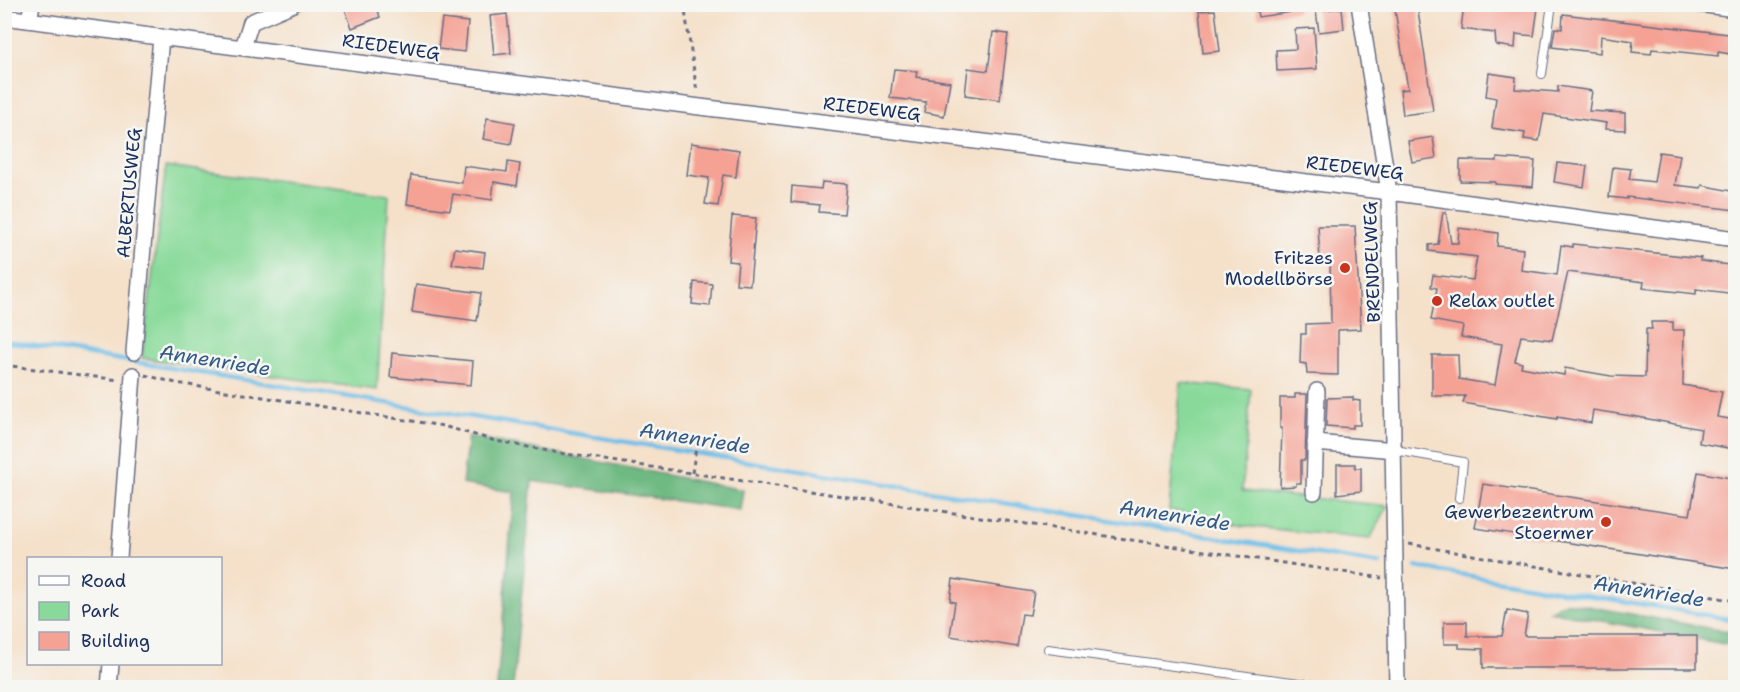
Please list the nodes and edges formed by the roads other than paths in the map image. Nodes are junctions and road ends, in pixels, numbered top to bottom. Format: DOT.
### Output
graph roads {
  1 [pos="293,4"];
  2 [pos="1359,4"];
  3 [pos="1552,4"];
  4 [pos="1704,5"];
  5 [pos="1736,9"];
  6 [pos="31,12"];
  7 [pos="4,17"];
  8 [pos="161,37"];
  9 [pos="243,47"];
  10 [pos="1542,74"];
  11 [pos="1389,192"];
  12 [pos="1736,239"];
  13 [pos="134,352"];
  14 [pos="133,377"];
  15 [pos="1317,391"];
  16 [pos="1315,443"];
  17 [pos="1395,450"];
  18 [pos="1314,492"];
  19 [pos="1460,498"];
  20 [pos="119,557"];
  21 [pos="1048,649"];
  22 [pos="111,665"];
  23 [pos="109,687"];
  24 [pos="1336,687"];
  25 [pos="1397,687"];
  1 -- 9 [label="street"];
  2 -- 11 [label="street, BRENDELWEG"];
  3 -- 10 [label="lane"];
  4 -- 5 [label="street"];
  6 -- 7 [label="street, RIEDEWEG"];
  6 -- 8 [label="street, RIEDEWEG"];
  8 -- 9 [label="street, RIEDEWEG"];
  8 -- 13 [label="street, ALBERTUSWEG"];
  9 -- 11 [label="street, RIEDEWEG"];
  11 -- 12 [label="street, RIEDEWEG"];
  11 -- 17 [label="street, BRENDELWEG"];
  14 -- 20 [label="street"];
  15 -- 16 [label="street"];
  16 -- 17 [label="street"];
  16 -- 18 [label="street"];
  17 -- 19 [label="lane"];
  17 -- 25 [label="street, BRENDELWEG"];
  21 -- 24 [label="lane"];
  22 -- 23 [label="street"];
}
